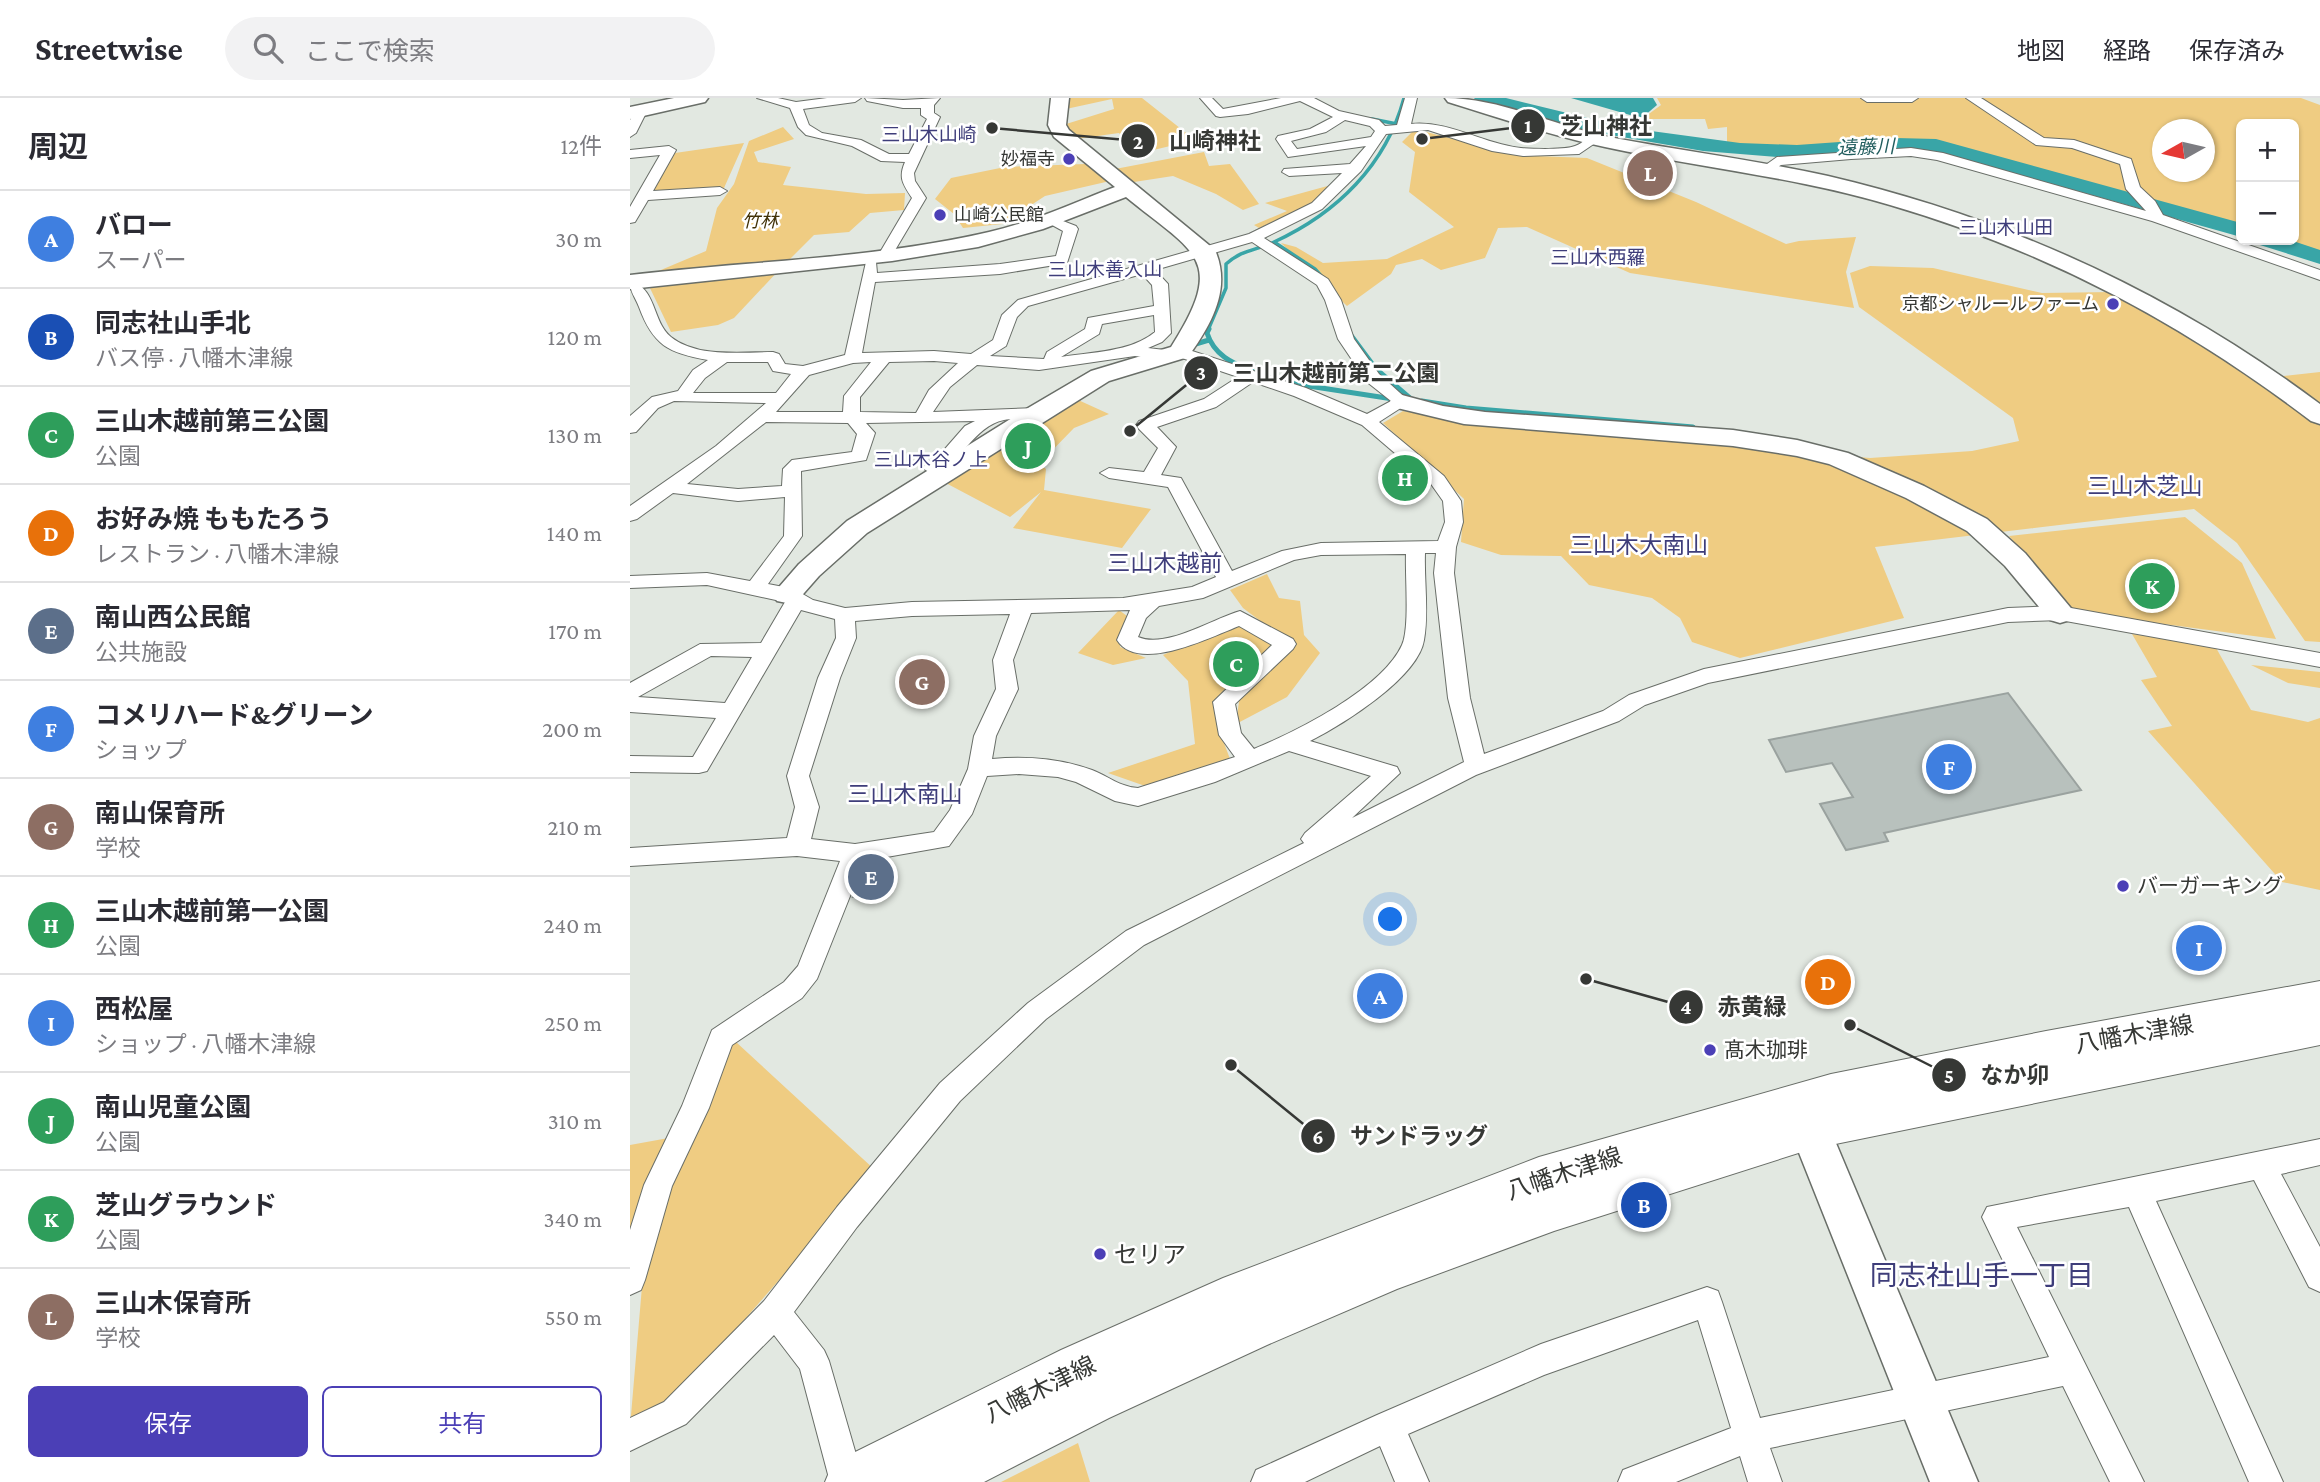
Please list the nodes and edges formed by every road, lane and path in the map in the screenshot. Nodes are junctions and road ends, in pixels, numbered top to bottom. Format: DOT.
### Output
graph roads {
  1 [pos="699,98"];
  2 [pos="763,98"];
  3 [pos="855,98"];
  4 [pos="871,98"];
  5 [pos="1060,98"];
  6 [pos="1296,98"];
  7 [pos="1304,98"];
  8 [pos="1411,98"];
  9 [pos="1454,98"];
  10 [pos="1867,98"];
  11 [pos="1912,98"];
  12 [pos="1972,98"];
  13 [pos="1206,99"];
  14 [pos="931,101"];
  15 [pos="796,106"];
  16 [pos="635,112"];
  17 [pos="1343,116"];
  18 [pos="1389,131"];
  19 [pos="630,133"];
  20 [pos="1594,139"];
  21 [pos="630,154"];
  22 [pos="914,158"];
  23 [pos="1356,168"];
  24 [pos="1767,169"];
  25 [pos="1289,172"];
  26 [pos="1128,189"];
  27 [pos="720,191"];
  28 [pos="642,196"];
  29 [pos="2157,218"];
  30 [pos="630,219"];
  31 [pos="1051,220"];
  32 [pos="1254,237"];
  33 [pos="1204,250"];
  34 [pos="879,255"];
  35 [pos="1145,268"];
  36 [pos="2320,275"];
  37 [pos="868,278"];
  38 [pos="630,284"];
  39 [pos="1162,309"];
  40 [pos="1174,353"];
  41 [pos="1113,354"];
  42 [pos="884,357"];
  43 [pos="721,358"];
  44 [pos="853,358"];
  45 [pos="972,358"];
  46 [pos="1051,363"];
  47 [pos="803,371"];
  48 [pos="1250,376"];
  49 [pos="683,395"];
  50 [pos="779,398"];
  51 [pos="1402,402"];
  52 [pos="1037,413"];
  53 [pos="996,416"];
  54 [pos="2320,416"];
  55 [pos="763,417"];
  56 [pos="852,418"];
  57 [pos="922,418"];
  58 [pos="1368,421"];
  59 [pos="630,428"];
  60 [pos="931,468"];
  61 [pos="1109,473"];
  62 [pos="1150,478"];
  63 [pos="668,487"];
  64 [pos="791,491"];
  65 [pos="630,515"];
  66 [pos="1416,547"];
  67 [pos="1447,547"];
  68 [pos="1228,581"];
  69 [pos="630,582"];
  70 [pos="755,588"];
  71 [pos="792,597"];
  72 [pos="1155,598"];
  73 [pos="1023,607"];
  74 [pos="2060,613"];
  75 [pos="845,615"];
  76 [pos="766,650"];
  77 [pos="2320,660"];
  78 [pos="630,692"];
  79 [pos="630,704"];
  80 [pos="731,711"];
  81 [pos="1288,743"];
  82 [pos="1249,759"];
  83 [pos="630,764"];
  84 [pos="1476,766"];
  85 [pos="979,769"];
  86 [pos="797,847"];
  87 [pos="855,853"];
  88 [pos="630,857"];
  89 [pos="1286,861"];
  90 [pos="2320,999"];
  91 [pos="2320,1027"];
  92 [pos="1805,1115"];
  93 [pos="2320,1152"];
  94 [pos="2261,1165"];
  95 [pos="2137,1192"];
  96 [pos="2320,1277"];
  97 [pos="630,1280"];
  98 [pos="775,1312"];
  99 [pos="2072,1368"];
  100 [pos="1921,1401"];
  101 [pos="1388,1426"];
  102 [pos="630,1435"];
  103 [pos="1751,1436"];
  104 [pos="850,1482"];
  105 [pos="928,1482"];
  106 [pos="1268,1482"];
  107 [pos="1412,1482"];
  108 [pos="1635,1482"];
  109 [pos="1765,1482"];
  110 [pos="1954,1482"];
  111 [pos="2127,1482"];
  112 [pos="2266,1482"];
  1 -- 16 [label="street"];
  2 -- 15 [label="street"];
  3 -- 15 [label="street"];
  4 -- 14 [label="street"];
  5 -- 26 [label="street"];
  6 -- 13 [label="street"];
  7 -- 17 [label="street"];
  8 -- 18 [label="street"];
  9 -- 20 [label="street"];
  10 -- 11 [label="street"];
  12 -- 29 [label="street"];
  14 -- 22 [label="street"];
  15 -- 22 [label="street"];
  16 -- 19 [label="street"];
  17 -- 18 [label="street"];
  17 -- 18 [label="street"];
  18 -- 20 [label="street"];
  18 -- 23 [label="street"];
  20 -- 24 [label="street"];
  21 -- 28 [label="street"];
  22 -- 34 [label="street"];
  23 -- 25 [label="street"];
  23 -- 32 [label="street"];
  24 -- 29 [label="street"];
  24 -- 54 [label="street"];
  26 -- 31 [label="street"];
  26 -- 33 [label="street"];
  27 -- 28 [label="street"];
  28 -- 30 [label="street"];
  29 -- 36 [label="street"];
  31 -- 34 [label="street"];
  31 -- 37 [label="street"];
  32 -- 33 [label="street"];
  32 -- 51 [label="street"];
  33 -- 35 [label="street"];
  33 -- 40 [label="street"];
  34 -- 37 [label="street"];
  34 -- 38 [label="street"];
  35 -- 39 [label="street"];
  35 -- 45 [label="street"];
  37 -- 44 [label="street"];
  38 -- 43 [label="street"];
  39 -- 41 [label="street"];
  39 -- 46 [label="street"];
  40 -- 41 [label="street"];
  40 -- 48 [label="street"];
  40 -- 52 [label="street"];
  41 -- 46 [label="street"];
  42 -- 44 [label="street"];
  42 -- 45 [label="street"];
  42 -- 56 [label="street"];
  43 -- 47 [label="street"];
  43 -- 49 [label="street"];
  44 -- 47 [label="street"];
  45 -- 46 [label="street"];
  45 -- 57 [label="street"];
  47 -- 50 [label="street"];
  48 -- 58 [label="street"];
  48 -- 62 [label="street"];
  49 -- 50 [label="street"];
  49 -- 59 [label="street"];
  50 -- 55 [label="street"];
  51 -- 58 [label="street"];
  51 -- 74 [label="street"];
  52 -- 53 [label="street"];
  52 -- 71 [label="street"];
  53 -- 57 [label="street"];
  53 -- 60 [label="street"];
  55 -- 56 [label="street"];
  55 -- 63 [label="street"];
  56 -- 57 [label="street"];
  56 -- 64 [label="street"];
  58 -- 67 [label="street"];
  61 -- 62 [label="street"];
  62 -- 68 [label="street"];
  63 -- 64 [label="street"];
  63 -- 65 [label="street"];
  64 -- 70 [label="street"];
  66 -- 67 [label="street"];
  66 -- 68 [label="street"];
  66 -- 81 [label="street"];
  67 -- 84 [label="street"];
  68 -- 72 [label="street"];
  69 -- 70 [label="street"];
  70 -- 71 [label="street"];
  71 -- 75 [label="street"];
  71 -- 76 [label="street"];
  72 -- 73 [label="street"];
  72 -- 82 [label="street"];
  73 -- 75 [label="street"];
  73 -- 85 [label="street"];
  74 -- 77 [label="street"];
  74 -- 84 [label="street"];
  75 -- 86 [label="street"];
  76 -- 78 [label="street"];
  76 -- 80 [label="street"];
  79 -- 80 [label="street"];
  80 -- 83 [label="street"];
  81 -- 82 [label="street"];
  81 -- 89 [label="street"];
  82 -- 85 [label="street"];
  84 -- 89 [label="street"];
  85 -- 87 [label="street"];
  86 -- 87 [label="street"];
  86 -- 88 [label="street"];
  87 -- 97 [label="street"];
  89 -- 98 [label="street"];
  90 -- 92 [label="main road, 八幡木津線"];
  91 -- 92 [label="main road, 八幡木津線"];
  92 -- 100 [label="street"];
  92 -- 104 [label="main road, 八幡木津線"];
  92 -- 105 [label="main road, 八幡木津線"];
  93 -- 94 [label="street"];
  94 -- 95 [label="street"];
  94 -- 96 [label="street"];
  95 -- 99 [label="street"];
  95 -- 112 [label="street"];
  98 -- 102 [label="street"];
  98 -- 104 [label="street"];
  99 -- 100 [label="street"];
  99 -- 111 [label="street"];
  100 -- 103 [label="street"];
  100 -- 110 [label="street"];
  101 -- 103 [label="street"];
  101 -- 106 [label="street"];
  101 -- 107 [label="street"];
  103 -- 108 [label="street"];
  103 -- 109 [label="street"];
}
